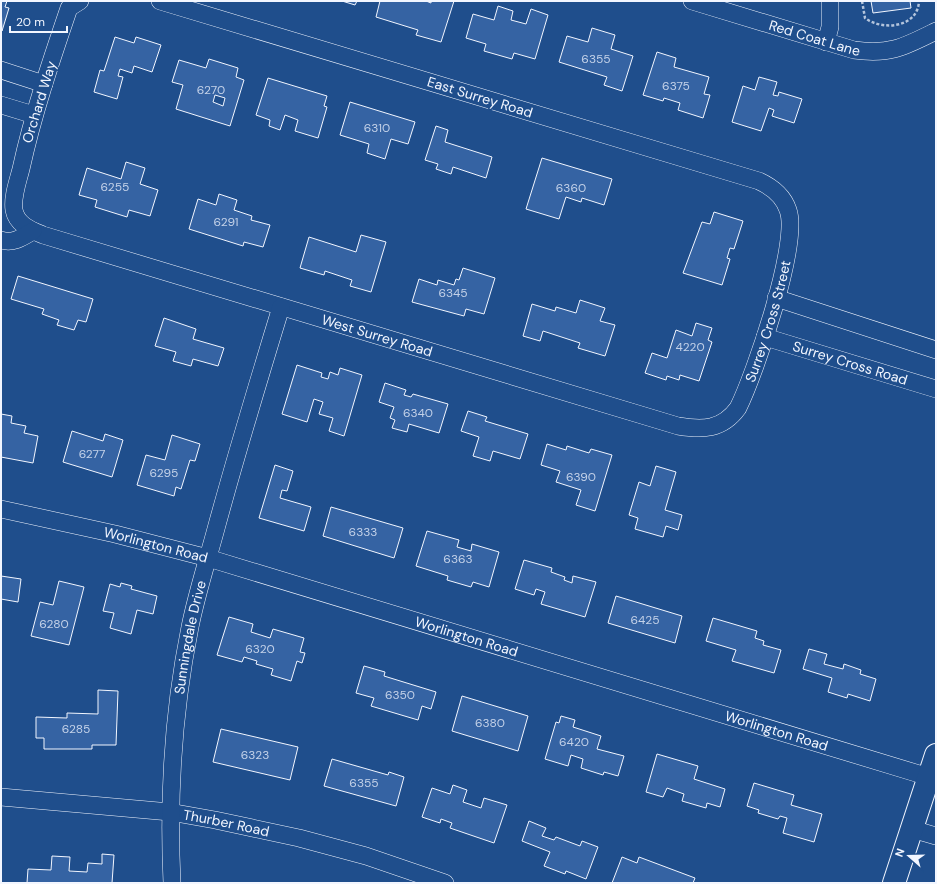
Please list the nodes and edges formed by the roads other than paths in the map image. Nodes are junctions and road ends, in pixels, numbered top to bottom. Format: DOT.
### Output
graph roads {
  1 [pos="160,1"];
  2 [pos="692,1"];
  3 [pos="830,1"];
  4 [pos="72,3"];
  5 [pos="709,4"];
  6 [pos="936,31"];
  7 [pos="826,42"];
  8 [pos="1,70"];
  9 [pos="44,84"];
  10 [pos="1,105"];
  11 [pos="34,115"];
  12 [pos="14,197"];
  13 [pos="788,210"];
  14 [pos="1,213"];
  15 [pos="18,219"];
  16 [pos="33,231"];
  17 [pos="1,240"];
  18 [pos="776,298"];
  19 [pos="281,307"];
  20 [pos="765,337"];
  21 [pos="936,350"];
  22 [pos="936,389"];
  23 [pos="721,423"];
  24 [pos="1,509"];
  25 [pos="208,558"];
  26 [pos="936,755"];
  27 [pos="929,777"];
  28 [pos="1,797"];
  29 [pos="170,812"];
  30 [pos="912,829"];
  31 [pos="936,836"];
  32 [pos="172,883"];
  33 [pos="445,883"];
  34 [pos="894,883"];
  1 -- 13 [label="street, East Surrey Road"];
  2 -- 5 [label="street, Red Coat Lane"];
  3 -- 7 [label="street"];
  4 -- 9 [label="street, Orchard Way"];
  5 -- 7 [label="street, Red Coat Lane"];
  6 -- 7 [label="street, Red Coat Lane"];
  8 -- 9 [label="street"];
  9 -- 11 [label="street, Orchard Way"];
  10 -- 11 [label="street"];
  11 -- 12 [label="street, Orchard Way"];
  12 -- 14 [label="street, Orchard Way"];
  12 -- 15 [label="street, Orchard Way"];
  13 -- 18 [label="street, Surrey Cross Street"];
  15 -- 16 [label="street, West Surrey Road"];
  16 -- 17 [label="street"];
  16 -- 19 [label="street, West Surrey Road"];
  18 -- 20 [label="street, Surrey Cross Street"];
  18 -- 21 [label="street"];
  19 -- 23 [label="street, West Surrey Road"];
  19 -- 25 [label="street, Sunningdale Drive"];
  20 -- 22 [label="street, Surrey Cross Road"];
  20 -- 23 [label="street, Surrey Cross Street"];
  24 -- 25 [label="street, Worlington Road"];
  25 -- 27 [label="street, Worlington Road"];
  25 -- 29 [label="street, Sunningdale Drive"];
  26 -- 27 [label="main road"];
  27 -- 30 [label="main road"];
  28 -- 29 [label="street, Thurber Road"];
  29 -- 32 [label="street, Sunningdale Drive"];
  29 -- 33 [label="street, Thurber Road"];
  30 -- 31 [label="street"];
  30 -- 34 [label="main road"];
}
